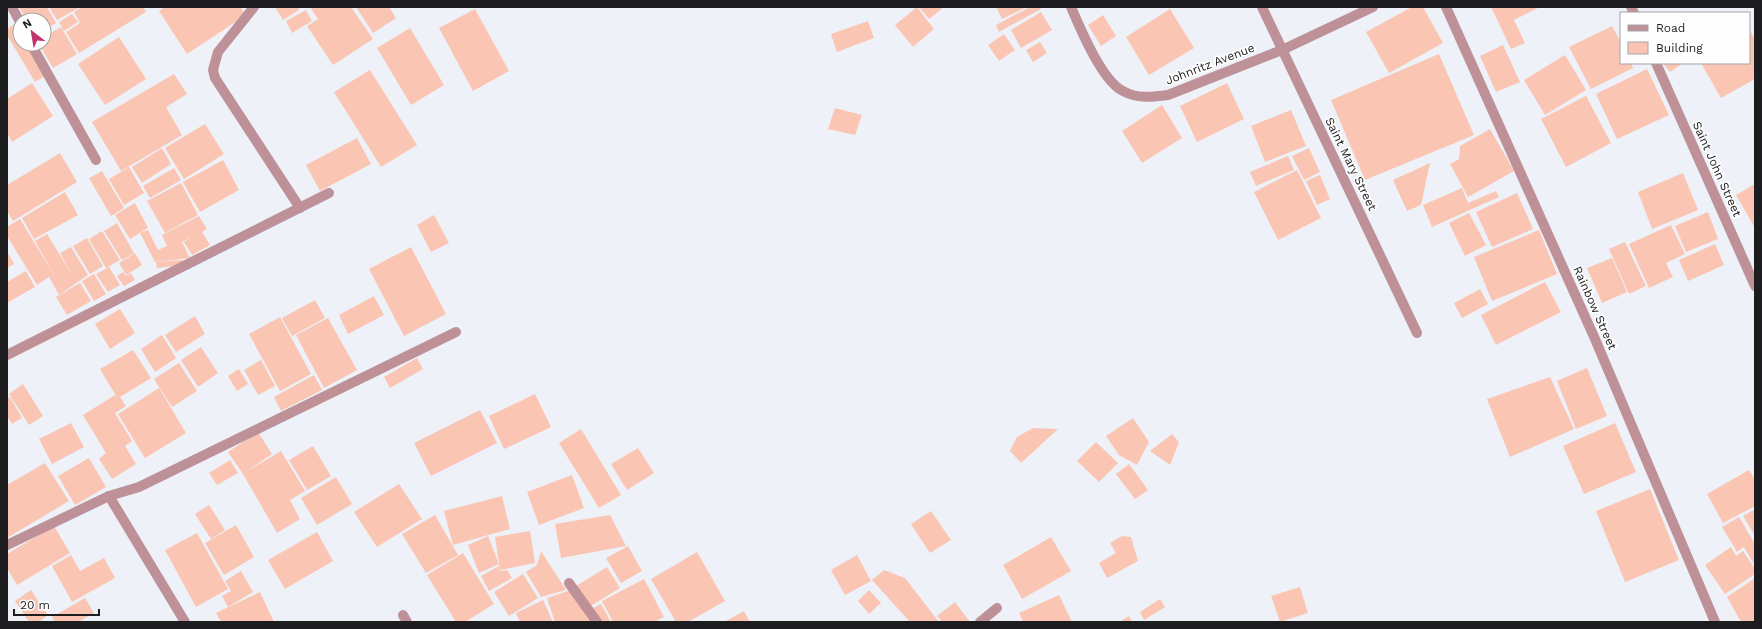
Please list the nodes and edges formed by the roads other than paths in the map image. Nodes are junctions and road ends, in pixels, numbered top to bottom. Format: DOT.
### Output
graph roads {
  1 [pos="254,7"];
  2 [pos="1071,7"];
  3 [pos="1262,7"];
  4 [pos="1373,7"];
  5 [pos="1446,7"];
  6 [pos="1282,50"];
  7 [pos="35,52"];
  8 [pos="1656,64"];
  9 [pos="96,160"];
  10 [pos="329,193"];
  11 [pos="300,208"];
  12 [pos="1755,286"];
  13 [pos="456,332"];
  14 [pos="1418,333"];
  15 [pos="7,355"];
  16 [pos="108,496"];
  17 [pos="7,545"];
  18 [pos="569,583"];
  19 [pos="997,608"];
  20 [pos="185,622"];
  21 [pos="598,622"];
  22 [pos="980,622"];
  23 [pos="1715,622"];
  1 -- 11 [label="street"];
  2 -- 6 [label="street, Johnritz Avenue"];
  3 -- 6 [label="street, Saint Mary Street"];
  4 -- 6 [label="street, Johnritz Avenue"];
  5 -- 23 [label="street, Rainbow Street"];
  6 -- 14 [label="street, Saint Mary Street"];
  7 -- 9 [label="street"];
  8 -- 12 [label="street, Saint John Street"];
  10 -- 11 [label="street"];
  11 -- 15 [label="street"];
  13 -- 16 [label="street"];
  16 -- 17 [label="street"];
  16 -- 20 [label="street"];
  18 -- 21 [label="street"];
  19 -- 22 [label="street"];
}
